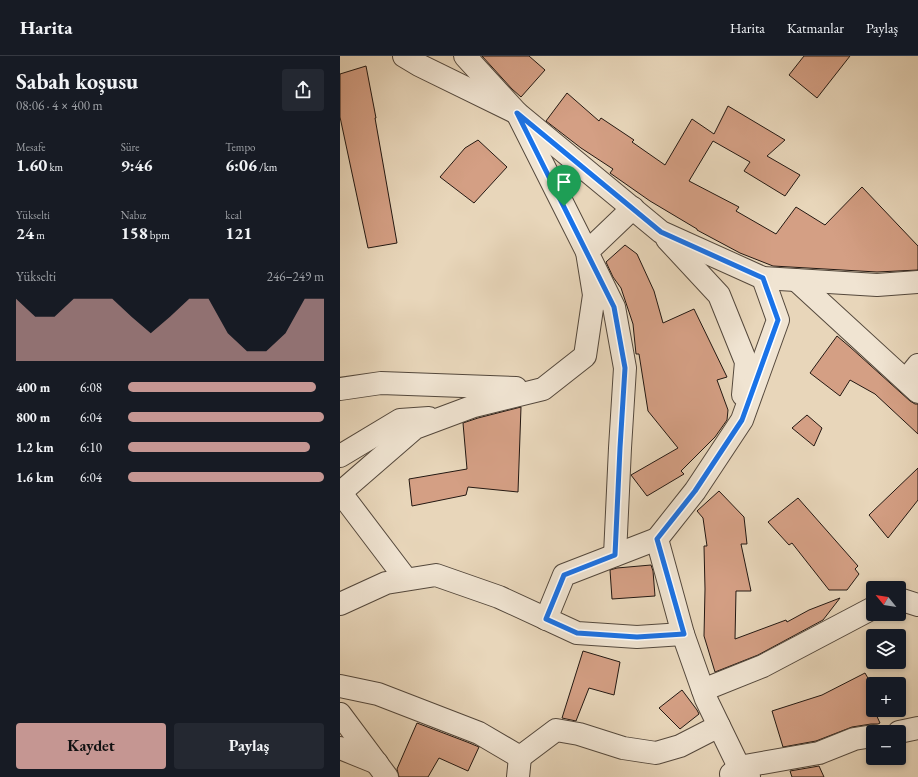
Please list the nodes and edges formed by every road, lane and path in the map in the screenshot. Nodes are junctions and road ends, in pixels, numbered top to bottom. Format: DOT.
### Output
graph roads {
  1 [pos="404,56"];
  2 [pos="465,56"];
  3 [pos="517,113"];
  4 [pos="633,208"];
  5 [pos="661,232"];
  6 [pos="587,252"];
  7 [pos="763,278"];
  8 [pos="796,280"];
  9 [pos="918,282"];
  10 [pos="914,379"];
  11 [pos="340,389"];
  12 [pos="543,389"];
  13 [pos="441,418"];
  14 [pos="742,420"];
  15 [pos="340,456"];
  16 [pos="340,493"];
  17 [pos="657,539"];
  18 [pos="615,555"];
  19 [pos="406,579"];
  20 [pos="906,602"];
  21 [pos="340,604"];
  22 [pos="918,605"];
  23 [pos="866,612"];
  24 [pos="546,619"];
  25 [pos="684,634"];
  26 [pos="340,686"];
  27 [pos="703,690"];
  28 [pos="340,714"];
  29 [pos="719,726"];
  30 [pos="918,728"];
  31 [pos="906,731"];
  32 [pos="866,737"];
  33 [pos="340,748"];
  34 [pos="519,767"];
  35 [pos="382,770"];
  36 [pos="738,774"];
  1 -- 3 [label="street"];
  2 -- 3 [label="street"];
  3 -- 4 [label="street"];
  3 -- 6 [label="street"];
  4 -- 5 [label="street"];
  4 -- 6 [label="street"];
  5 -- 7 [label="street"];
  5 -- 14 [label="street"];
  6 -- 12 [label="street"];
  6 -- 18 [label="street"];
  7 -- 8 [label="street"];
  7 -- 14 [label="street"];
  8 -- 9 [label="street"];
  8 -- 10 [label="street"];
  11 -- 12 [label="street"];
  12 -- 13 [label="street"];
  13 -- 15 [label="street"];
  13 -- 16 [label="street"];
  14 -- 17 [label="street"];
  16 -- 19 [label="street"];
  17 -- 18 [label="street"];
  17 -- 25 [label="street"];
  18 -- 24 [label="street"];
  19 -- 21 [label="street"];
  19 -- 24 [label="street"];
  20 -- 22 [label="street"];
  23 -- 27 [label="street"];
  24 -- 25 [label="street"];
  25 -- 27 [label="street"];
  26 -- 34 [label="street"];
  27 -- 29 [label="street"];
  28 -- 35 [label="street"];
  29 -- 34 [label="street"];
  29 -- 36 [label="street"];
  30 -- 31 [label="street"];
  32 -- 36 [label="street"];
  33 -- 35 [label="street"];
}
